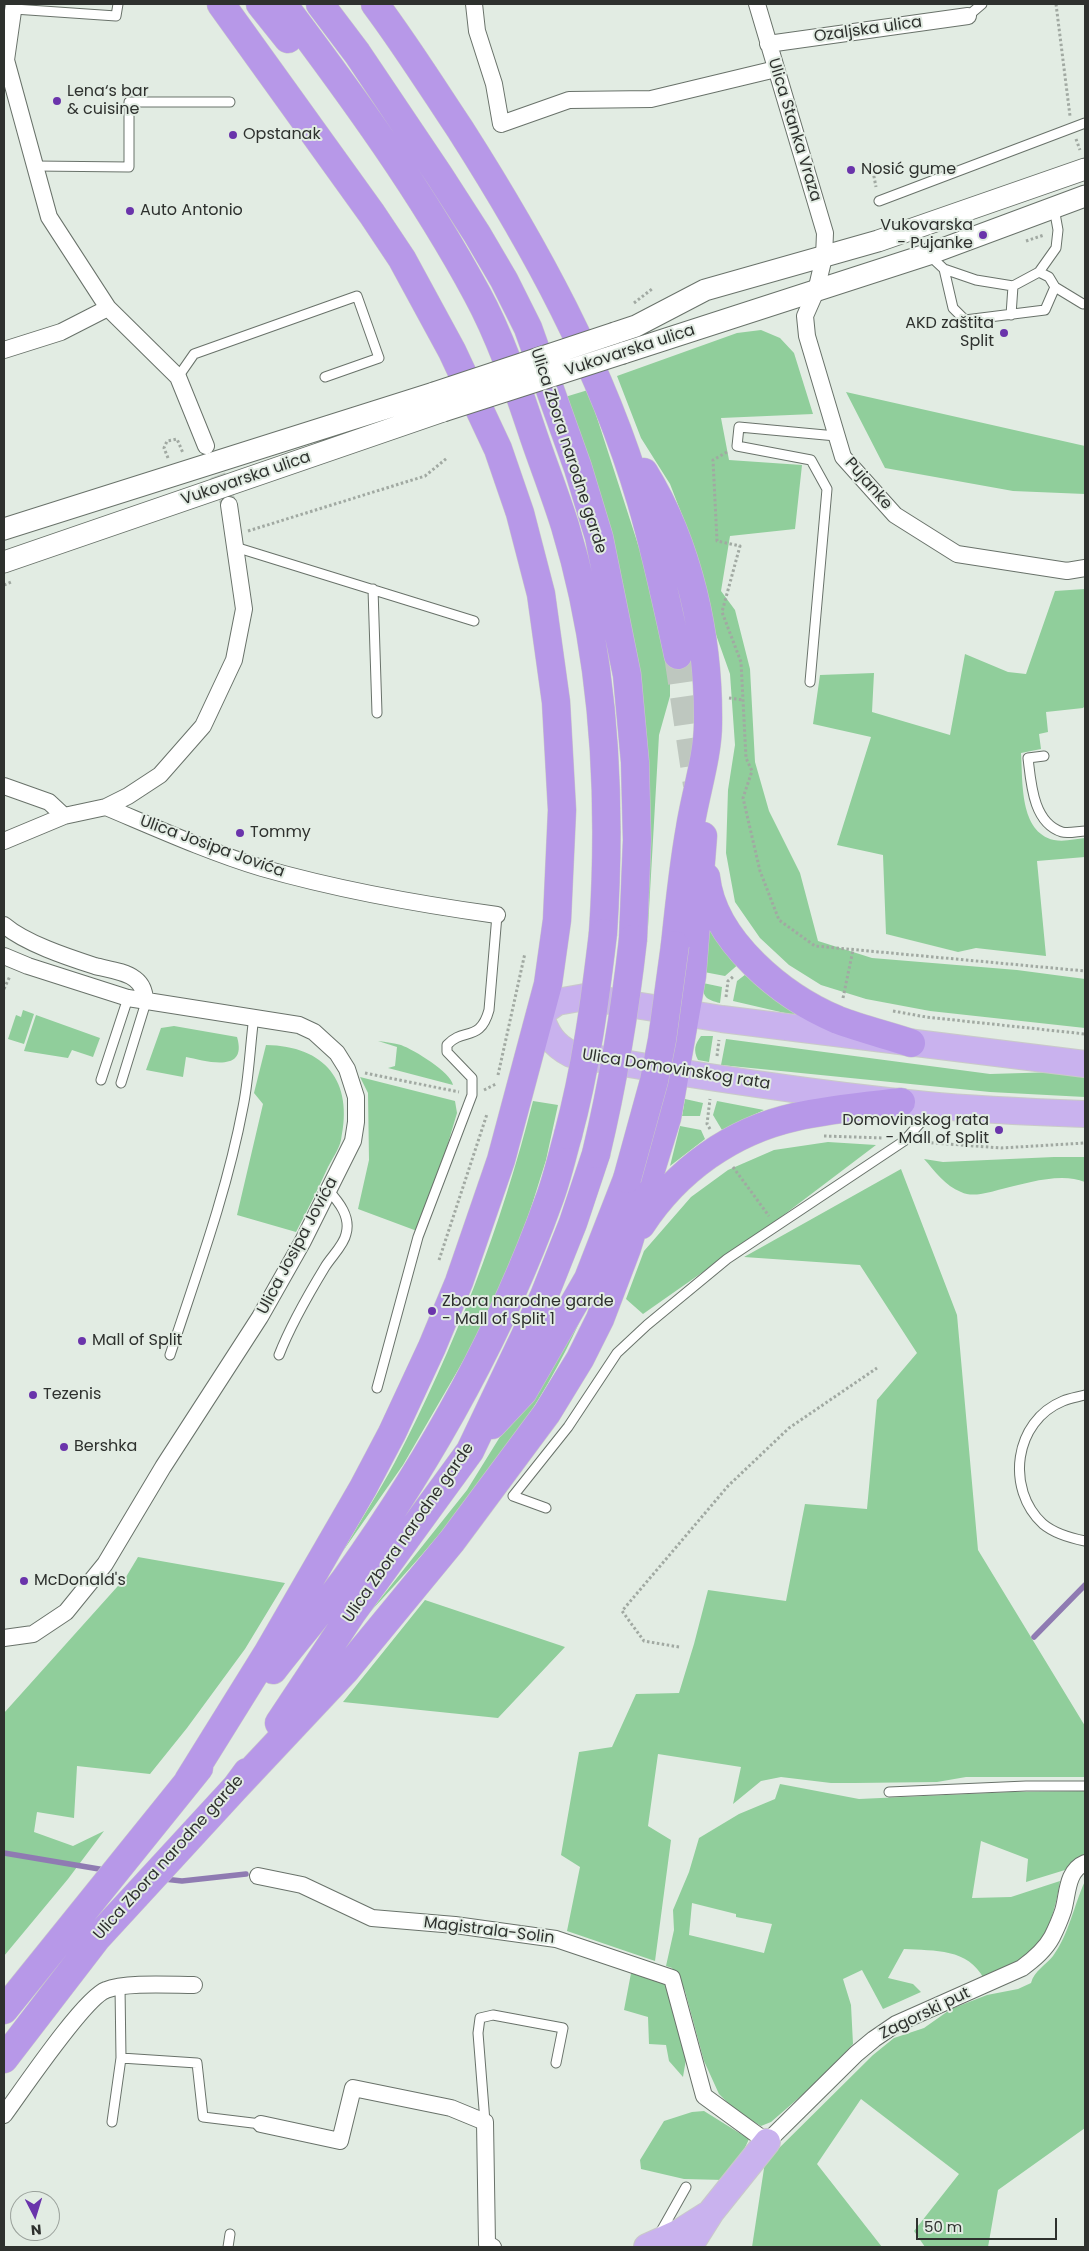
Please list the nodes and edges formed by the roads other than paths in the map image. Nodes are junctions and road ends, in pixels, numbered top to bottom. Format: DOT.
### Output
graph roads {
  1 [pos="118,4"];
  2 [pos="221,4"];
  3 [pos="260,4"];
  4 [pos="283,4"];
  5 [pos="320,4"];
  6 [pos="375,4"];
  7 [pos="474,4"];
  8 [pos="757,4"];
  9 [pos="982,4"];
  10 [pos="14,6"];
  11 [pos="967,10"];
  12 [pos="768,44"];
  13 [pos="5,61"];
  14 [pos="776,68"];
  15 [pos="230,102"];
  16 [pos="1085,123"];
  17 [pos="395,159"];
  18 [pos="1083,160"];
  19 [pos="36,166"];
  20 [pos="1085,196"];
  21 [pos="879,201"];
  22 [pos="1054,208"];
  23 [pos="929,254"];
  24 [pos="824,257"];
  25 [pos="944,269"];
  26 [pos="1039,272"];
  27 [pos="1013,286"];
  28 [pos="1055,287"];
  29 [pos="816,291"];
  30 [pos="1083,304"];
  31 [pos="108,308"];
  32 [pos="1011,315"];
  33 [pos="4,350"];
  34 [pos="178,377"];
  35 [pos="325,377"];
  36 [pos="439,402"];
  37 [pos="617,434"];
  38 [pos="836,436"];
  39 [pos="206,446"];
  40 [pos="229,505"];
  41 [pos="4,529"];
  42 [pos="234,541"];
  43 [pos="4,562"];
  44 [pos="1085,568"];
  45 [pos="373,589"];
  46 [pos="474,622"];
  47 [pos="678,655"];
  48 [pos="810,682"];
  49 [pos="377,713"];
  50 [pos="1044,756"];
  51 [pos="4,786"];
  52 [pos="106,807"];
  53 [pos="64,816"];
  54 [pos="1085,831"];
  55 [pos="4,841"];
  56 [pos="497,915"];
  57 [pos="4,925"];
  58 [pos="4,956"];
  59 [pos="128,998"];
  60 [pos="146,1002"];
  61 [pos="686,1013"];
  62 [pos="540,1014"];
  63 [pos="254,1016"];
  64 [pos="911,1043"];
  65 [pos="1085,1064"];
  66 [pos="675,1072"];
  67 [pos="101,1080"];
  68 [pos="121,1083"];
  69 [pos="901,1102"];
  70 [pos="928,1105"];
  71 [pos="1085,1114"];
  72 [pos="328,1190"];
  73 [pos="627,1248"];
  74 [pos="279,1355"];
  75 [pos="170,1356"];
  76 [pos="377,1388"];
  77 [pos="1085,1395"];
  78 [pos="470,1451"];
  79 [pos="546,1508"];
  80 [pos="1085,1541"];
  81 [pos="4,1638"];
  82 [pos="188,1781"];
  83 [pos="1085,1786"];
  84 [pos="236,1787"];
  85 [pos="889,1792"];
  86 [pos="1085,1863"];
  87 [pos="258,1876"];
  88 [pos="194,1985"];
  89 [pos="120,1986"];
  90 [pos="4,2010"];
  91 [pos="121,2058"];
  92 [pos="4,2059"];
  93 [pos="556,2062"];
  94 [pos="4,2115"];
  95 [pos="112,2122"];
  96 [pos="484,2122"];
  97 [pos="260,2124"];
  98 [pos="767,2142"];
  99 [pos="686,2188"];
  100 [pos="712,2212"];
  101 [pos="230,2234"];
  102 [pos="650,2245"];
  103 [pos="228,2247"];
  104 [pos="493,2247"];
  105 [pos="689,2247"];
  1 -- 10 [label="lane"];
  2 -- 62 [label="highway"];
  3 -- 17 [label="highway"];
  4 -- 17 [label="highway, Ulica Zbora narodne garde"];
  5 -- 78 [label="highway, Ulica Zbora narodne garde, bridge"];
  6 -- 37 [label="highway"];
  7 -- 14 [label="street"];
  8 -- 12 [label="street, Ulica Stanka Vraza"];
  9 -- 11 [label="lane, Ozaljska ulica"];
  10 -- 13 [label="street"];
  11 -- 12 [label="street, Ozaljska ulica"];
  12 -- 14 [label="street, Ulica Stanka Vraza"];
  13 -- 19 [label="street"];
  14 -- 24 [label="street, Ulica Stanka Vraza"];
  15 -- 19 [label="lane"];
  16 -- 21 [label="lane"];
  17 -- 82 [label="highway, Ulica Zbora narodne garde, bridge"];
  18 -- 24 [label="street, Vukovarska ulica"];
  19 -- 31 [label="street"];
  20 -- 22 [label="street, Vukovarska ulica"];
  22 -- 23 [label="street, Vukovarska ulica"];
  22 -- 26 [label="lane"];
  23 -- 25 [label="lane"];
  23 -- 29 [label="street, Vukovarska ulica"];
  24 -- 29 [label="street, Pujanke"];
  24 -- 36 [label="street, Vukovarska ulica, bridge"];
  25 -- 27 [label="lane"];
  25 -- 32 [label="lane"];
  26 -- 27 [label="lane"];
  26 -- 28 [label="lane"];
  27 -- 32 [label="lane"];
  28 -- 30 [label="lane"];
  28 -- 32 [label="lane"];
  29 -- 36 [label="street, Vukovarska ulica, bridge"];
  29 -- 38 [label="street, Pujanke"];
  31 -- 33 [label="street"];
  31 -- 34 [label="street"];
  34 -- 35 [label="lane"];
  34 -- 39 [label="street"];
  36 -- 41 [label="street, Vukovarska ulica"];
  36 -- 43 [label="street, Vukovarska ulica"];
  37 -- 47 [label="highway"];
  37 -- 78 [label="highway, bridge"];
  38 -- 44 [label="street, Pujanke"];
  38 -- 48 [label="lane"];
  40 -- 42 [label="street, Ulica Josipa Jovića"];
  42 -- 45 [label="lane"];
  42 -- 52 [label="street, Ulica Josipa Jovića"];
  45 -- 46 [label="lane"];
  45 -- 49 [label="lane"];
  50 -- 54 [label="lane"];
  51 -- 53 [label="street"];
  52 -- 53 [label="street, Ulica Josipa Jovića"];
  52 -- 56 [label="street, Ulica Josipa Jovića"];
  53 -- 55 [label="street, Ulica Josipa Jovića"];
  56 -- 76 [label="lane"];
  57 -- 60 [label="street"];
  58 -- 59 [label="street, Ulica Josipa Jovića"];
  59 -- 60 [label="street, Ulica Josipa Jovića"];
  59 -- 67 [label="lane"];
  60 -- 63 [label="street, Ulica Josipa Jovića"];
  60 -- 68 [label="lane"];
  61 -- 62 [label="main road"];
  61 -- 64 [label="main road"];
  61 -- 64 [label="highway"];
  61 -- 66 [label="highway"];
  62 -- 66 [label="main road, Ulica Domovinskog rata"];
  62 -- 82 [label="highway"];
  63 -- 72 [label="street, Ulica Josipa Jovića"];
  63 -- 75 [label="lane"];
  64 -- 65 [label="main road"];
  66 -- 69 [label="main road, Ulica Domovinskog rata"];
  66 -- 73 [label="highway"];
  69 -- 70 [label="main road, Ulica Domovinskog rata"];
  69 -- 73 [label="highway"];
  70 -- 71 [label="main road, Ulica Domovinskog rata"];
  70 -- 79 [label="lane"];
  72 -- 74 [label="lane"];
  72 -- 81 [label="street, Ulica Josipa Jovića"];
  73 -- 84 [label="highway"];
  77 -- 80 [label="lane"];
  78 -- 84 [label="highway, Ulica Zbora narodne garde"];
  82 -- 90 [label="highway, Ulica Zbora narodne garde"];
  83 -- 85 [label="lane"];
  84 -- 92 [label="highway, Ulica Zbora narodne garde"];
  86 -- 98 [label="street, Zagorski put"];
  87 -- 98 [label="street, Magistrala-Solin"];
  88 -- 89 [label="street"];
  89 -- 91 [label="lane"];
  89 -- 94 [label="street"];
  91 -- 95 [label="lane"];
  91 -- 97 [label="lane"];
  93 -- 96 [label="lane"];
  96 -- 97 [label="street"];
  96 -- 104 [label="street"];
  98 -- 100 [label="main road, Zagorski put"];
  99 -- 102 [label="lane, Zagorski put"];
  100 -- 102 [label="main road, Zagorski put"];
  100 -- 105 [label="main road, Zagorski put"];
  101 -- 103 [label="lane"];
}
